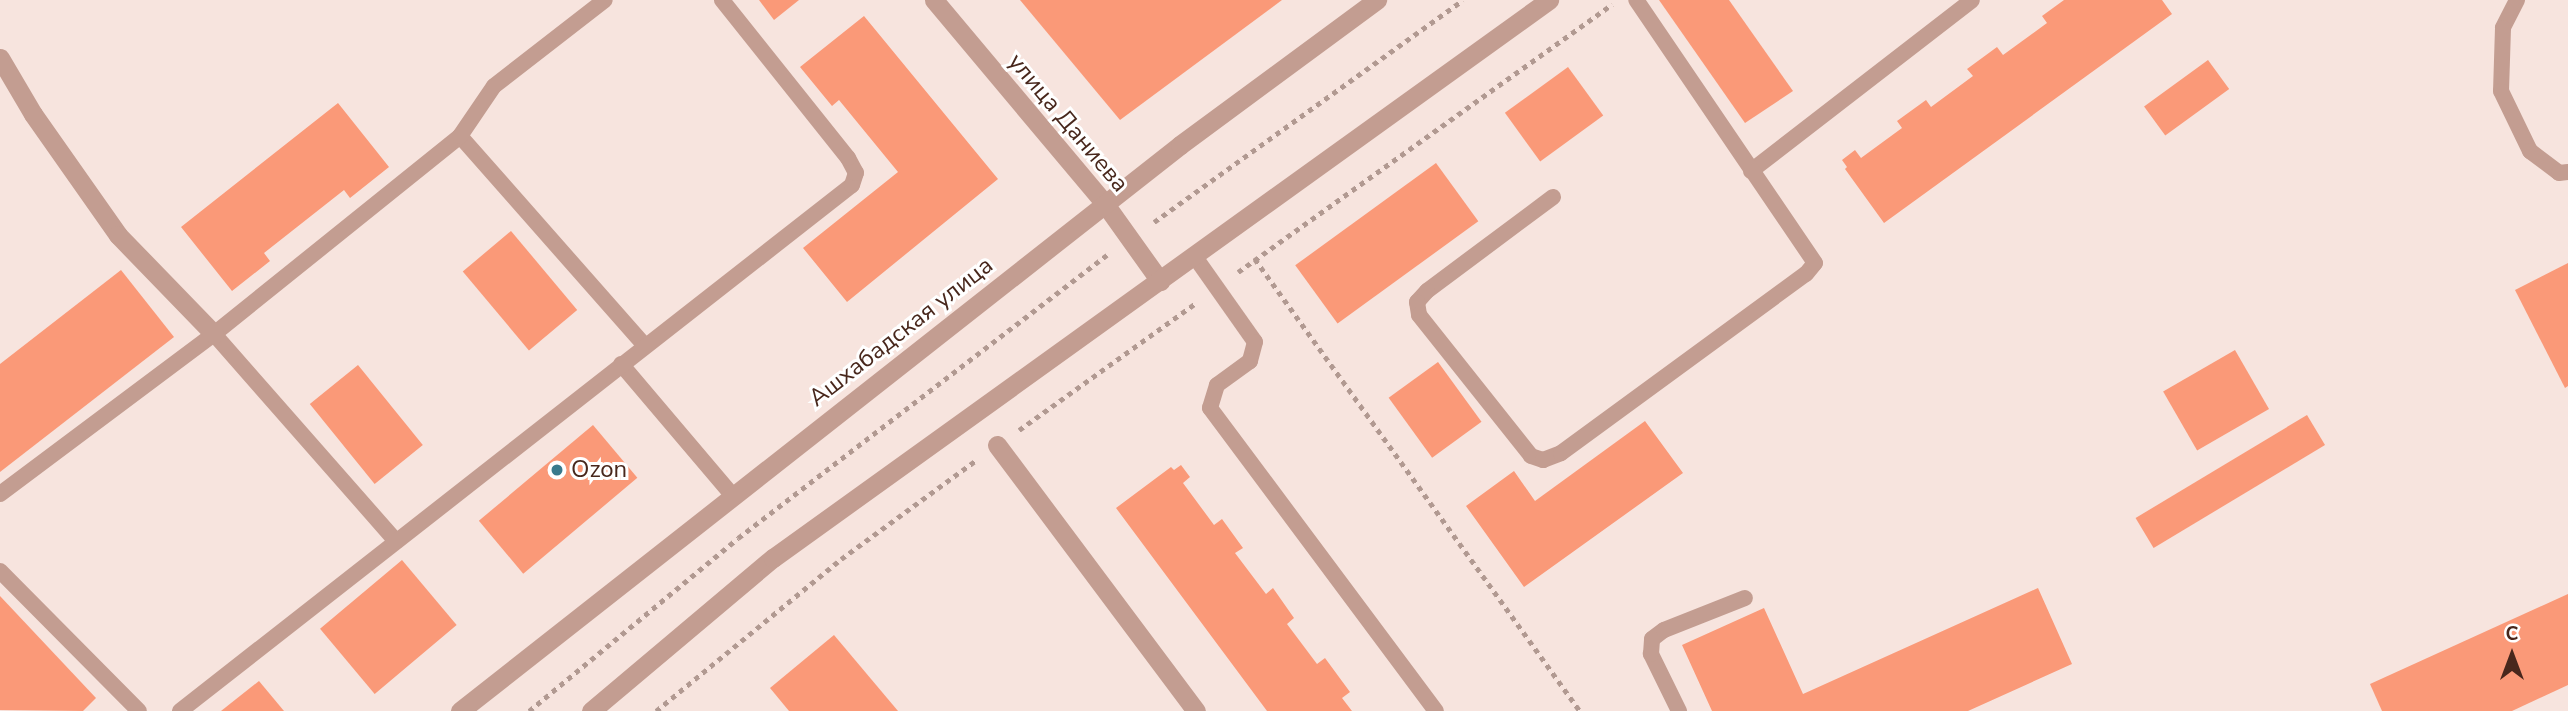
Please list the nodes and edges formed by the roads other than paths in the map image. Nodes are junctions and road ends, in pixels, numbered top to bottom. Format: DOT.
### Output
graph roads {
  1 [pos="605,0"];
  2 [pos="722,0"];
  3 [pos="934,0"];
  4 [pos="1377,0"];
  5 [pos="1549,0"];
  6 [pos="1636,0"];
  7 [pos="1972,0"];
  8 [pos="2517,0"];
  9 [pos="0,58"];
  10 [pos="460,136"];
  11 [pos="1751,171"];
  12 [pos="2568,172"];
  13 [pos="1553,197"];
  14 [pos="1105,204"];
  15 [pos="1195,257"];
  16 [pos="1160,281"];
  17 [pos="214,334"];
  18 [pos="644,345"];
  19 [pos="621,364"];
  20 [pos="997,445"];
  21 [pos="0,494"];
  22 [pos="732,495"];
  23 [pos="396,541"];
  24 [pos="0,571"];
  25 [pos="1745,598"];
  26 [pos="139,711"];
  27 [pos="180,711"];
  28 [pos="460,711"];
  29 [pos="591,711"];
  30 [pos="1196,711"];
  31 [pos="1436,711"];
  32 [pos="1678,711"];
  1 -- 10 [label="lane"];
  2 -- 18 [label="lane"];
  3 -- 14 [label="street, улица Даниева"];
  4 -- 14 [label="street, Ашхабадская улица"];
  5 -- 15 [label="street"];
  6 -- 11 [label="lane"];
  7 -- 11 [label="lane"];
  8 -- 12 [label="lane"];
  9 -- 17 [label="street"];
  10 -- 17 [label="lane"];
  10 -- 18 [label="lane"];
  11 -- 13 [label="lane"];
  14 -- 16 [label="street, улица Даниева"];
  14 -- 22 [label="street, Ашхабадская улица"];
  15 -- 16 [label="street"];
  15 -- 31 [label="lane"];
  16 -- 29 [label="street"];
  17 -- 21 [label="lane"];
  17 -- 23 [label="lane"];
  18 -- 19 [label="lane"];
  19 -- 22 [label="lane"];
  19 -- 23 [label="lane"];
  20 -- 30 [label="street"];
  22 -- 28 [label="street, Ашхабадская улица"];
  23 -- 27 [label="lane"];
  24 -- 26 [label="lane"];
  25 -- 32 [label="lane"];
}
